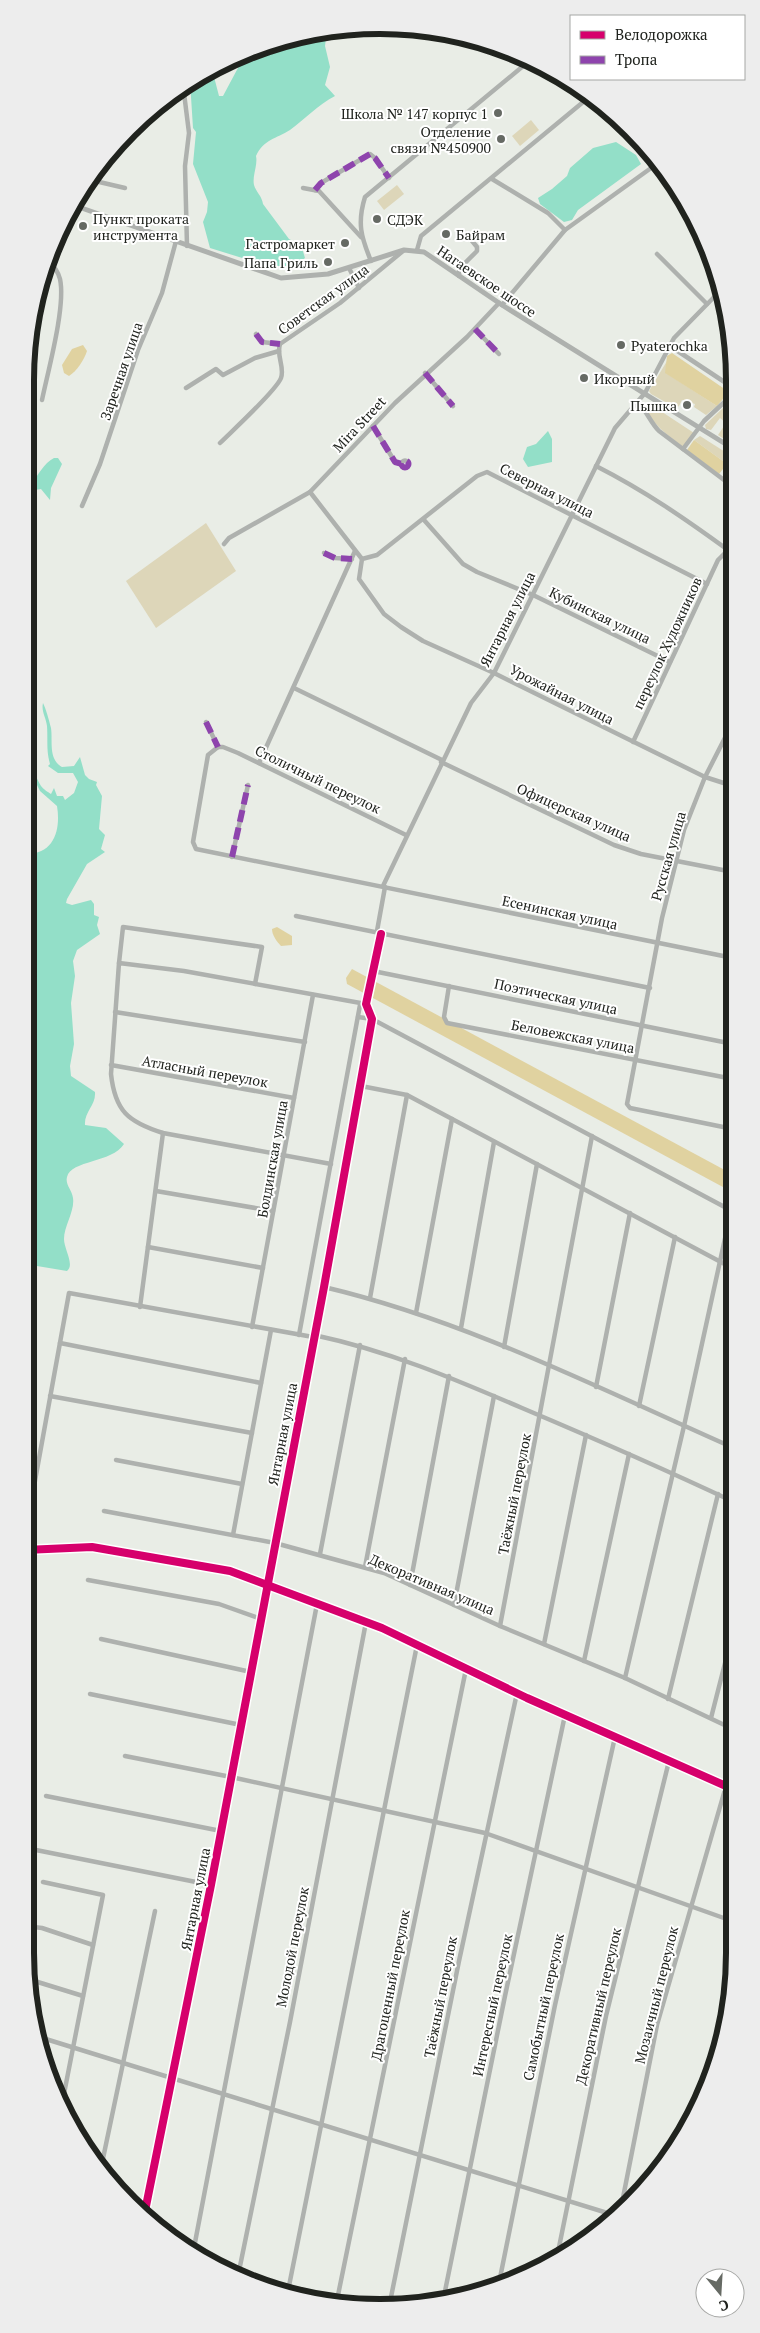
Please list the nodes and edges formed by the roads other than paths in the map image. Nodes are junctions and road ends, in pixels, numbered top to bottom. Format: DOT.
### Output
graph roads {
  1 [pos="524,65"];
  2 [pos="184,95"];
  3 [pos="584,100"];
  4 [pos="653,167"];
  5 [pos="389,178"];
  6 [pos="492,178"];
  7 [pos="97,181"];
  8 [pos="125,188"];
  9 [pos="303,188"];
  10 [pos="315,190"];
  11 [pos="80,207"];
  12 [pos="565,230"];
  13 [pos="468,236"];
  14 [pos="360,237"];
  15 [pos="176,241"];
  16 [pos="187,246"];
  17 [pos="404,250"];
  18 [pos="417,250"];
  19 [pos="657,254"];
  20 [pos="371,261"];
  21 [pos="53,266"];
  22 [pos="349,268"];
  23 [pos="460,276"];
  24 [pos="359,288"];
  25 [pos="716,296"];
  26 [pos="500,304"];
  27 [pos="707,304"];
  28 [pos="475,329"];
  29 [pos="256,334"];
  30 [pos="280,344"];
  31 [pos="670,346"];
  32 [pos="278,351"];
  33 [pos="499,354"];
  34 [pos="425,373"];
  35 [pos="726,383"];
  36 [pos="186,388"];
  37 [pos="645,393"];
  38 [pos="42,400"];
  39 [pos="726,401"];
  40 [pos="636,402"];
  41 [pos="453,406"];
  42 [pos="373,426"];
  43 [pos="700,428"];
  44 [pos="220,444"];
  45 [pos="726,444"];
  46 [pos="683,449"];
  47 [pos="402,464"];
  48 [pos="596,466"];
  49 [pos="726,481"];
  50 [pos="310,492"];
  51 [pos="82,506"];
  52 [pos="571,516"];
  53 [pos="424,520"];
  54 [pos="224,544"];
  55 [pos="726,548"];
  56 [pos="356,551"];
  57 [pos="726,552"];
  58 [pos="324,553"];
  59 [pos="352,559"];
  60 [pos="362,559"];
  61 [pos="708,584"];
  62 [pos="533,594"];
  63 [pos="670,662"];
  64 [pos="494,673"];
  65 [pos="294,688"];
  66 [pos="206,722"];
  67 [pos="726,736"];
  68 [pos="633,742"];
  69 [pos="218,747"];
  70 [pos="442,761"];
  71 [pos="259,763"];
  72 [pos="705,777"];
  73 [pos="726,784"];
  74 [pos="248,785"];
  75 [pos="406,835"];
  76 [pos="232,857"];
  77 [pos="676,860"];
  78 [pos="726,871"];
  79 [pos="384,886"];
  80 [pos="296,916"];
  81 [pos="379,933"];
  82 [pos="658,943"];
  83 [pos="726,957"];
  84 [pos="119,963"];
  85 [pos="373,971"];
  86 [pos="255,984"];
  87 [pos="449,986"];
  88 [pos="650,988"];
  89 [pos="313,995"];
  90 [pos="363,1004"];
  91 [pos="115,1012"];
  92 [pos="358,1017"];
  93 [pos="372,1019"];
  94 [pos="643,1025"];
  95 [pos="305,1042"];
  96 [pos="726,1043"];
  97 [pos="636,1060"];
  98 [pos="111,1065"];
  99 [pos="726,1078"];
  100 [pos="361,1086"];
  101 [pos="407,1095"];
  102 [pos="294,1098"];
  103 [pos="452,1119"];
  104 [pos="726,1128"];
  105 [pos="163,1133"];
  106 [pos="592,1136"];
  107 [pos="494,1142"];
  108 [pos="284,1156"];
  109 [pos="331,1164"];
  110 [pos="537,1164"];
  111 [pos="583,1188"];
  112 [pos="156,1191"];
  113 [pos="726,1208"];
  114 [pos="274,1211"];
  115 [pos="630,1213"];
  116 [pos="726,1236"];
  117 [pos="675,1238"];
  118 [pos="148,1247"];
  119 [pos="720,1261"];
  120 [pos="726,1264"];
  121 [pos="263,1268"];
  122 [pos="324,1287"];
  123 [pos="370,1298"];
  124 [pos="140,1307"];
  125 [pos="416,1313"];
  126 [pos="252,1327"];
  127 [pos="461,1328"];
  128 [pos="271,1330"];
  129 [pos="299,1335"];
  130 [pos="313,1336"];
  131 [pos="60,1343"];
  132 [pos="360,1346"];
  133 [pos="504,1346"];
  134 [pos="406,1360"];
  135 [pos="550,1367"];
  136 [pos="449,1376"];
  137 [pos="261,1383"];
  138 [pos="596,1387"];
  139 [pos="50,1396"];
  140 [pos="494,1396"];
  141 [pos="639,1406"];
  142 [pos="540,1416"];
  143 [pos="684,1426"];
  144 [pos="252,1433"];
  145 [pos="586,1435"];
  146 [pos="726,1444"];
  147 [pos="629,1454"];
  148 [pos="116,1460"];
  149 [pos="673,1473"];
  150 [pos="242,1484"];
  151 [pos="34,1486"];
  152 [pos="718,1494"];
  153 [pos="726,1498"];
  154 [pos="104,1511"];
  155 [pos="233,1535"];
  156 [pos="275,1543"];
  157 [pos="34,1549"];
  158 [pos="320,1554"];
  159 [pos="365,1567"];
  160 [pos="88,1580"];
  161 [pos="267,1585"];
  162 [pos="410,1585"];
  163 [pos="317,1604"];
  164 [pos="454,1605"];
  165 [pos="261,1619"];
  166 [pos="366,1622"];
  167 [pos="500,1626"];
  168 [pos="100,1639"];
  169 [pos="544,1644"];
  170 [pos="417,1645"];
  171 [pos="726,1659"];
  172 [pos="584,1661"];
  173 [pos="466,1669"];
  174 [pos="251,1672"];
  175 [pos="625,1678"];
  176 [pos="517,1693"];
  177 [pos="90,1694"];
  178 [pos="668,1698"];
  179 [pos="565,1715"];
  180 [pos="711,1718"];
  181 [pos="241,1725"];
  182 [pos="726,1726"];
  183 [pos="615,1737"];
  184 [pos="125,1756"];
  185 [pos="670,1761"];
  186 [pos="231,1777"];
  187 [pos="726,1786"];
  188 [pos="282,1788"];
  189 [pos="46,1796"];
  190 [pos="332,1800"];
  191 [pos="384,1810"];
  192 [pos="434,1821"];
  193 [pos="221,1831"];
  194 [pos="485,1833"];
  195 [pos="36,1850"];
  196 [pos="535,1850"];
  197 [pos="584,1868"];
  198 [pos="43,1882"];
  199 [pos="211,1885"];
  200 [pos="637,1887"];
  201 [pos="691,1906"];
  202 [pos="155,1911"];
  203 [pos="726,1919"];
  204 [pos="34,1927"];
  205 [pos="93,1945"];
  206 [pos="35,1982"];
  207 [pos="83,1996"];
  208 [pos="45,2039"];
  209 [pos="73,2047"];
  210 [pos="123,2063"];
  211 [pos="172,2078"];
  212 [pos="64,2093"];
  213 [pos="224,2094"];
  214 [pos="272,2109"];
  215 [pos="321,2124"];
  216 [pos="370,2139"];
  217 [pos="420,2154"];
  218 [pos="103,2160"];
  219 [pos="469,2170"];
  220 [pos="519,2186"];
  221 [pos="568,2200"];
  222 [pos="623,2200"];
  223 [pos="146,2207"];
  224 [pos="608,2213"];
  225 [pos="195,2245"];
  226 [pos="558,2250"];
  227 [pos="239,2270"];
  228 [pos="500,2278"];
  229 [pos="289,2287"];
  230 [pos="444,2293"];
  231 [pos="338,2296"];
  232 [pos="391,2299"];
  1 -- 5 [label="street"];
  2 -- 16 [label="street"];
  3 -- 6 [label="street"];
  4 -- 12 [label="street, Mira Street"];
  5 -- 10 [label="street"];
  5 -- 14 [label="street"];
  6 -- 12 [label="street"];
  6 -- 18 [label="street"];
  7 -- 8 [label="street"];
  9 -- 10 [label="street"];
  10 -- 14 [label="street"];
  11 -- 15 [label="street, Нагаевское шоссе"];
  12 -- 26 [label="street, Mira Street"];
  13 -- 23 [label="street"];
  14 -- 20 [label="street"];
  15 -- 16 [label="street, Нагаевское шоссе"];
  15 -- 51 [label="street, Заречная улица"];
  16 -- 22 [label="street, Нагаевское шоссе"];
  17 -- 18 [label="street, Нагаевское шоссе"];
  17 -- 20 [label="street, Нагаевское шоссе"];
  17 -- 24 [label="street, Советская улица"];
  18 -- 23 [label="street, Нагаевское шоссе"];
  19 -- 27 [label="street"];
  20 -- 22 [label="street, Нагаевское шоссе"];
  21 -- 38 [label="street"];
  22 -- 24 [label="street"];
  23 -- 26 [label="street, Нагаевское шоссе"];
  24 -- 30 [label="street, Советская улица"];
  25 -- 27 [label="street, Янтарная улица"];
  26 -- 28 [label="street, Mira Street"];
  26 -- 37 [label="street, Нагаевское шоссе"];
  27 -- 31 [label="street, Янтарная улица"];
  28 -- 33 [label="street"];
  28 -- 34 [label="street, Mira Street"];
  29 -- 30 [label="street"];
  30 -- 32 [label="street, Советская улица"];
  31 -- 35 [label="street"];
  31 -- 37 [label="street, Янтарная улица"];
  32 -- 36 [label="street"];
  32 -- 44 [label="street, Советская улица"];
  34 -- 41 [label="street"];
  34 -- 42 [label="street, Mira Street"];
  37 -- 40 [label="street, Янтарная улица"];
  37 -- 43 [label="street, Нагаевское шоссе"];
  39 -- 43 [label="street"];
  40 -- 46 [label="street"];
  40 -- 48 [label="street, Янтарная улица"];
  42 -- 47 [label="street"];
  42 -- 50 [label="street, Mira Street"];
  43 -- 45 [label="street, Нагаевское шоссе"];
  43 -- 46 [label="street"];
  46 -- 49 [label="street"];
  48 -- 52 [label="street, Янтарная улица"];
  48 -- 55 [label="street"];
  50 -- 54 [label="street, Mira Street"];
  50 -- 56 [label="street"];
  52 -- 53 [label="street, Северная улица"];
  52 -- 61 [label="street, Северная улица"];
  52 -- 62 [label="street, Янтарная улица"];
  53 -- 60 [label="street, Северная улица"];
  53 -- 62 [label="street, Кубинская улица"];
  56 -- 59 [label="street"];
  56 -- 60 [label="street"];
  57 -- 61 [label="street, переулок Художников"];
  58 -- 59 [label="street"];
  59 -- 65 [label="street"];
  60 -- 64 [label="street, Урожайная улица"];
  61 -- 63 [label="street, переулок Художников"];
  62 -- 63 [label="street, Кубинская улица"];
  62 -- 64 [label="street, Янтарная улица"];
  63 -- 68 [label="street, переулок Художников"];
  64 -- 68 [label="street, Урожайная улица"];
  64 -- 70 [label="street, Янтарная улица"];
  65 -- 70 [label="street, Офицерская улица"];
  65 -- 71 [label="street"];
  66 -- 69 [label="street"];
  67 -- 72 [label="street, Русская улица"];
  68 -- 72 [label="street, Урожайная улица"];
  69 -- 71 [label="street, Столичный переулок"];
  69 -- 76 [label="street, Есенинская улица"];
  70 -- 75 [label="street, Янтарная улица"];
  70 -- 77 [label="street, Офицерская улица"];
  71 -- 75 [label="street, Столичный переулок"];
  72 -- 73 [label="street, Урожайная улица"];
  72 -- 77 [label="street, Русская улица"];
  74 -- 76 [label="street"];
  75 -- 79 [label="street, Янтарная улица"];
  76 -- 79 [label="street, Есенинская улица"];
  77 -- 78 [label="street, Офицерская улица"];
  77 -- 82 [label="street, Русская улица"];
  79 -- 81 [label="street, Янтарная улица"];
  79 -- 82 [label="street, Есенинская улица"];
  80 -- 81 [label="street"];
  81 -- 85 [label="street, Янтарная улица"];
  81 -- 88 [label="street"];
  82 -- 83 [label="street, Есенинская улица"];
  82 -- 88 [label="street, Русская улица"];
  84 -- 86 [label="street"];
  84 -- 86 [label="street"];
  84 -- 91 [label="street"];
  85 -- 87 [label="street, Поэтическая улица"];
  85 -- 90 [label="street, Янтарная улица"];
  86 -- 89 [label="street"];
  87 -- 94 [label="street, Поэтическая улица"];
  87 -- 97 [label="street, Беловежская улица"];
  88 -- 94 [label="street, Русская улица"];
  89 -- 90 [label="street"];
  89 -- 95 [label="street, Болдинская улица"];
  90 -- 92 [label="street, Янтарная улица"];
  90 -- 93 [label="street"];
  91 -- 95 [label="street"];
  91 -- 98 [label="street"];
  92 -- 93 [label="street"];
  92 -- 109 [label="street, Янтарная улица"];
  93 -- 100 [label="street, Янтарная улица"];
  93 -- 106 [label="street"];
  94 -- 96 [label="street, Поэтическая улица"];
  94 -- 97 [label="street, Русская улица"];
  95 -- 102 [label="street, Болдинская улица"];
  97 -- 99 [label="street, Беловежская улица"];
  97 -- 104 [label="street, Русская улица"];
  98 -- 102 [label="street, Атласный переулок"];
  98 -- 105 [label="street"];
  100 -- 101 [label="street"];
  100 -- 122 [label="street, Янтарная улица"];
  101 -- 103 [label="street"];
  101 -- 123 [label="street"];
  102 -- 108 [label="street, Болдинская улица"];
  103 -- 107 [label="street"];
  103 -- 125 [label="street"];
  105 -- 108 [label="street"];
  105 -- 112 [label="street"];
  106 -- 111 [label="street, Таёжный переулок"];
  106 -- 113 [label="street"];
  107 -- 110 [label="street"];
  107 -- 127 [label="street"];
  108 -- 109 [label="street"];
  108 -- 114 [label="street, Болдинская улица"];
  109 -- 129 [label="street, Янтарная улица"];
  110 -- 111 [label="street"];
  110 -- 133 [label="street"];
  111 -- 115 [label="street"];
  111 -- 135 [label="street, Таёжный переулок"];
  112 -- 114 [label="street"];
  112 -- 118 [label="street"];
  114 -- 121 [label="street, Болдинская улица"];
  115 -- 117 [label="street"];
  115 -- 138 [label="street"];
  116 -- 119 [label="street"];
  117 -- 119 [label="street"];
  117 -- 141 [label="street"];
  118 -- 121 [label="street"];
  118 -- 124 [label="street"];
  119 -- 120 [label="street"];
  119 -- 143 [label="street"];
  121 -- 126 [label="street, Болдинская улица"];
  122 -- 123 [label="street"];
  122 -- 130 [label="street, Янтарная улица"];
  123 -- 125 [label="street"];
  124 -- 126 [label="street"];
  124 -- 131 [label="street"];
  125 -- 127 [label="street"];
  126 -- 128 [label="street"];
  127 -- 133 [label="street"];
  128 -- 129 [label="street"];
  128 -- 137 [label="street"];
  129 -- 130 [label="street"];
  130 -- 132 [label="street"];
  130 -- 156 [label="street, Янтарная улица"];
  131 -- 137 [label="street"];
  131 -- 139 [label="street"];
  132 -- 134 [label="street"];
  132 -- 158 [label="street"];
  133 -- 135 [label="street"];
  134 -- 136 [label="street"];
  134 -- 159 [label="street"];
  135 -- 138 [label="street"];
  135 -- 142 [label="street, Таёжный переулок"];
  136 -- 140 [label="street"];
  136 -- 162 [label="street"];
  137 -- 144 [label="street"];
  138 -- 141 [label="street"];
  139 -- 144 [label="street"];
  139 -- 151 [label="street"];
  140 -- 142 [label="street"];
  140 -- 164 [label="street"];
  141 -- 143 [label="street"];
  142 -- 145 [label="street"];
  142 -- 167 [label="street, Таёжный переулок"];
  143 -- 146 [label="street"];
  143 -- 149 [label="street"];
  144 -- 150 [label="street"];
  145 -- 147 [label="street"];
  145 -- 169 [label="street"];
  147 -- 149 [label="street"];
  147 -- 172 [label="street"];
  148 -- 150 [label="street"];
  149 -- 152 [label="street"];
  149 -- 175 [label="street"];
  150 -- 155 [label="street"];
  152 -- 153 [label="street"];
  152 -- 178 [label="street"];
  154 -- 155 [label="street, Декоративная улица"];
  155 -- 156 [label="street, Декоративная улица"];
  156 -- 158 [label="street, Декоративная улица"];
  156 -- 161 [label="street, Янтарная улица"];
  157 -- 161 [label="street"];
  158 -- 159 [label="street, Декоративная улица"];
  159 -- 162 [label="street, Декоративная улица"];
  160 -- 165 [label="street"];
  161 -- 163 [label="street"];
  161 -- 165 [label="street, Янтарная улица"];
  162 -- 164 [label="street, Декоративная улица"];
  163 -- 166 [label="street"];
  163 -- 188 [label="street"];
  164 -- 167 [label="street, Декоративная улица"];
  165 -- 174 [label="street, Янтарная улица"];
  166 -- 170 [label="street"];
  166 -- 190 [label="street, Молодой переулок"];
  167 -- 169 [label="street, Декоративная улица"];
  168 -- 174 [label="street"];
  169 -- 172 [label="street, Декоративная улица"];
  170 -- 173 [label="street"];
  170 -- 191 [label="street"];
  171 -- 180 [label="street"];
  172 -- 175 [label="street, Декоративная улица"];
  173 -- 176 [label="street"];
  173 -- 192 [label="street, Драгоценный переулок"];
  174 -- 181 [label="street, Янтарная улица"];
  175 -- 178 [label="street, Декоративная улица"];
  176 -- 179 [label="street"];
  176 -- 194 [label="street, Таёжный переулок"];
  177 -- 181 [label="street"];
  178 -- 180 [label="street, Декоративная улица"];
  179 -- 183 [label="street"];
  179 -- 196 [label="street, Интересный переулок"];
  180 -- 182 [label="street, Декоративная улица"];
  181 -- 186 [label="street, Янтарная улица"];
  183 -- 185 [label="street"];
  183 -- 197 [label="street, Самобытный переулок"];
  184 -- 186 [label="street"];
  185 -- 187 [label="street"];
  185 -- 200 [label="street, Декоративный переулок"];
  186 -- 188 [label="street"];
  186 -- 193 [label="street, Янтарная улица"];
  187 -- 201 [label="street, Мозаичный переулок"];
  188 -- 190 [label="street"];
  188 -- 213 [label="street"];
  189 -- 193 [label="street"];
  190 -- 191 [label="street"];
  190 -- 214 [label="street, Молодой переулок"];
  191 -- 192 [label="street"];
  191 -- 215 [label="street"];
  192 -- 194 [label="street"];
  192 -- 216 [label="street, Драгоценный переулок"];
  193 -- 199 [label="street, Янтарная улица"];
  194 -- 196 [label="street"];
  194 -- 217 [label="street, Таёжный переулок"];
  195 -- 199 [label="street"];
  196 -- 197 [label="street"];
  196 -- 219 [label="street, Интересный переулок"];
  197 -- 200 [label="street"];
  197 -- 220 [label="street, Самобытный переулок"];
  198 -- 205 [label="street"];
  199 -- 211 [label="street, Янтарная улица"];
  200 -- 201 [label="street"];
  200 -- 221 [label="street, Декоративный переулок"];
  201 -- 203 [label="street"];
  201 -- 222 [label="street, Мозаичный переулок"];
  202 -- 210 [label="street"];
  204 -- 205 [label="street"];
  205 -- 207 [label="street"];
  206 -- 207 [label="street"];
  207 -- 209 [label="street"];
  208 -- 209 [label="street"];
  209 -- 210 [label="street"];
  209 -- 212 [label="street"];
  210 -- 211 [label="street"];
  210 -- 218 [label="street"];
  211 -- 213 [label="street"];
  211 -- 223 [label="street, Янтарная улица"];
  213 -- 214 [label="street"];
  213 -- 225 [label="street"];
  214 -- 215 [label="street"];
  214 -- 227 [label="street, Молодой переулок"];
  215 -- 216 [label="street"];
  215 -- 229 [label="street"];
  216 -- 217 [label="street"];
  216 -- 231 [label="street, Драгоценный переулок"];
  217 -- 219 [label="street"];
  217 -- 232 [label="street, Таёжный переулок"];
  219 -- 220 [label="street"];
  219 -- 230 [label="street, Интересный переулок"];
  220 -- 221 [label="street"];
  220 -- 228 [label="street, Самобытный переулок"];
  221 -- 224 [label="street"];
  221 -- 226 [label="street, Декоративный переулок"];
}
